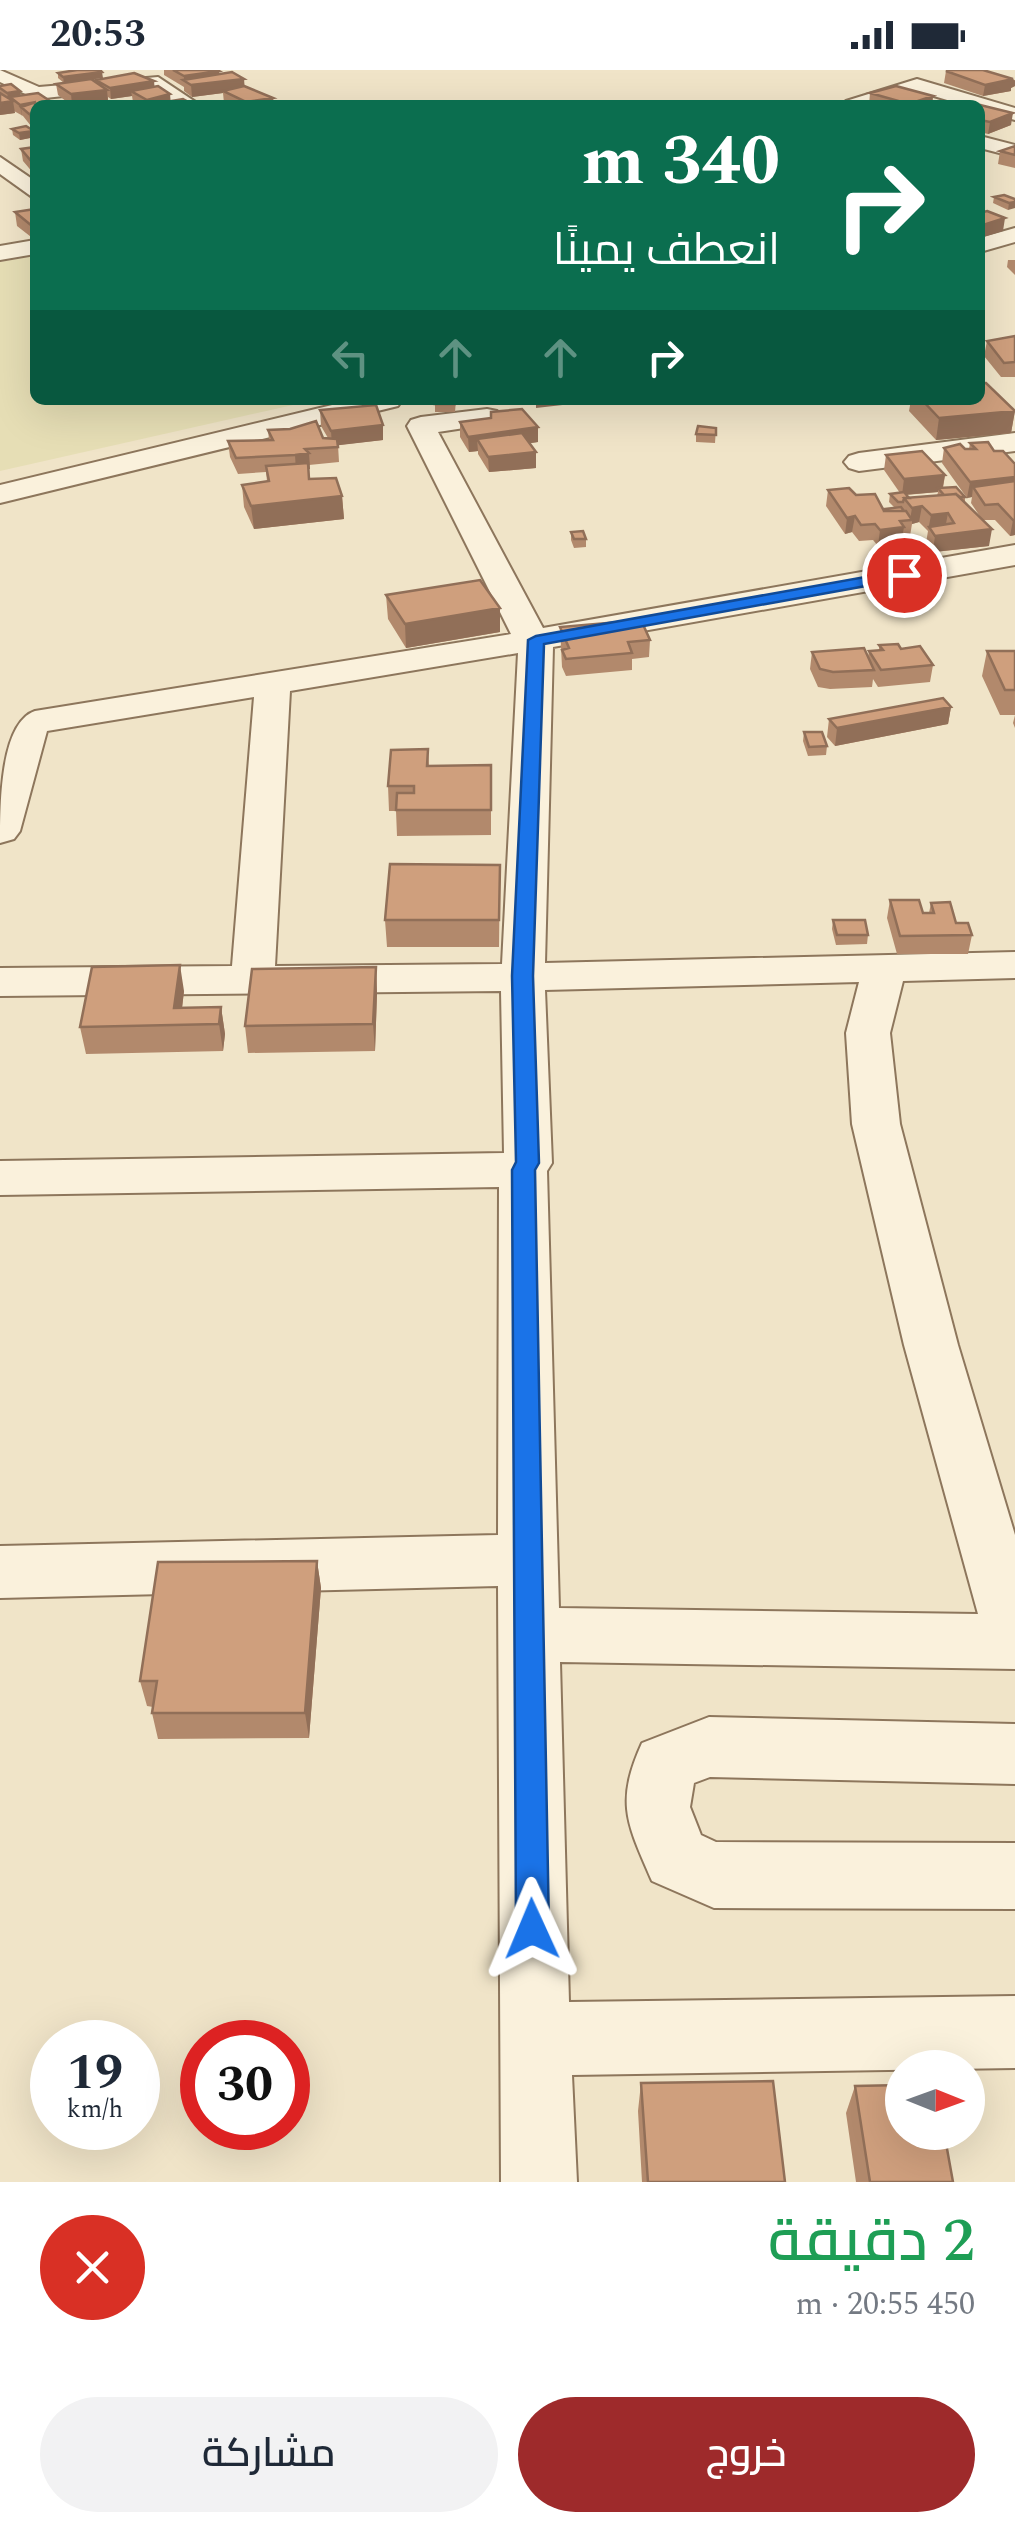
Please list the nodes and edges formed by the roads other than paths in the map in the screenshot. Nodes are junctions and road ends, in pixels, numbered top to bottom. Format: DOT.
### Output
graph roads {
  1 [pos="0,74"];
  2 [pos="183,100"];
  3 [pos="870,100"];
  4 [pos="966,100"];
  5 [pos="985,105"];
  6 [pos="1015,114"];
  7 [pos="1015,130"];
  8 [pos="985,139"];
  9 [pos="985,142"];
  10 [pos="1015,150"];
  11 [pos="30,155"];
  12 [pos="0,161"];
  13 [pos="30,188"];
  14 [pos="1015,235"];
  15 [pos="985,243"];
  16 [pos="30,248"];
  17 [pos="0,253"];
  18 [pos="407,411"];
  19 [pos="487,418"];
  20 [pos="1015,442"];
  21 [pos="859,462"];
  22 [pos="0,494"];
  23 [pos="1015,556"];
  24 [pos="536,640"];
  25 [pos="273,682"];
  26 [pos="0,831"];
  27 [pos="1015,965"];
  28 [pos="884,968"];
  29 [pos="522,976"];
  30 [pos="252,980"];
  31 [pos="0,982"];
  32 [pos="523,1170"];
  33 [pos="0,1178"];
  34 [pos="527,1560"];
  35 [pos="0,1572"];
  36 [pos="529,1635"];
  37 [pos="1015,1639"];
  38 [pos="1015,1754"];
  39 [pos="1015,1876"];
  40 [pos="1015,2032"];
  41 [pos="534,2039"];
  42 [pos="539,2182"];
  1 -- 2 [label="street"];
  3 -- 4 [label="street"];
  5 -- 6 [label="street"];
  7 -- 8 [label="street"];
  9 -- 10 [label="street"];
  11 -- 12 [label="street"];
  12 -- 13 [label="street"];
  14 -- 15 [label="street"];
  16 -- 17 [label="street"];
  18 -- 19 [label="street"];
  18 -- 22 [label="street"];
  18 -- 24 [label="street"];
  20 -- 21 [label="street"];
  23 -- 24 [label="street"];
  24 -- 25 [label="street"];
  24 -- 29 [label="street"];
  25 -- 26 [label="street"];
  25 -- 30 [label="street"];
  27 -- 28 [label="street"];
  28 -- 29 [label="street"];
  28 -- 37 [label="street"];
  29 -- 30 [label="street"];
  29 -- 32 [label="street"];
  30 -- 31 [label="street"];
  32 -- 33 [label="street"];
  32 -- 34 [label="street"];
  34 -- 35 [label="street"];
  34 -- 36 [label="street"];
  36 -- 37 [label="street"];
  36 -- 41 [label="street"];
  38 -- 39 [label="street"];
  40 -- 41 [label="street"];
  41 -- 42 [label="street"];
}
